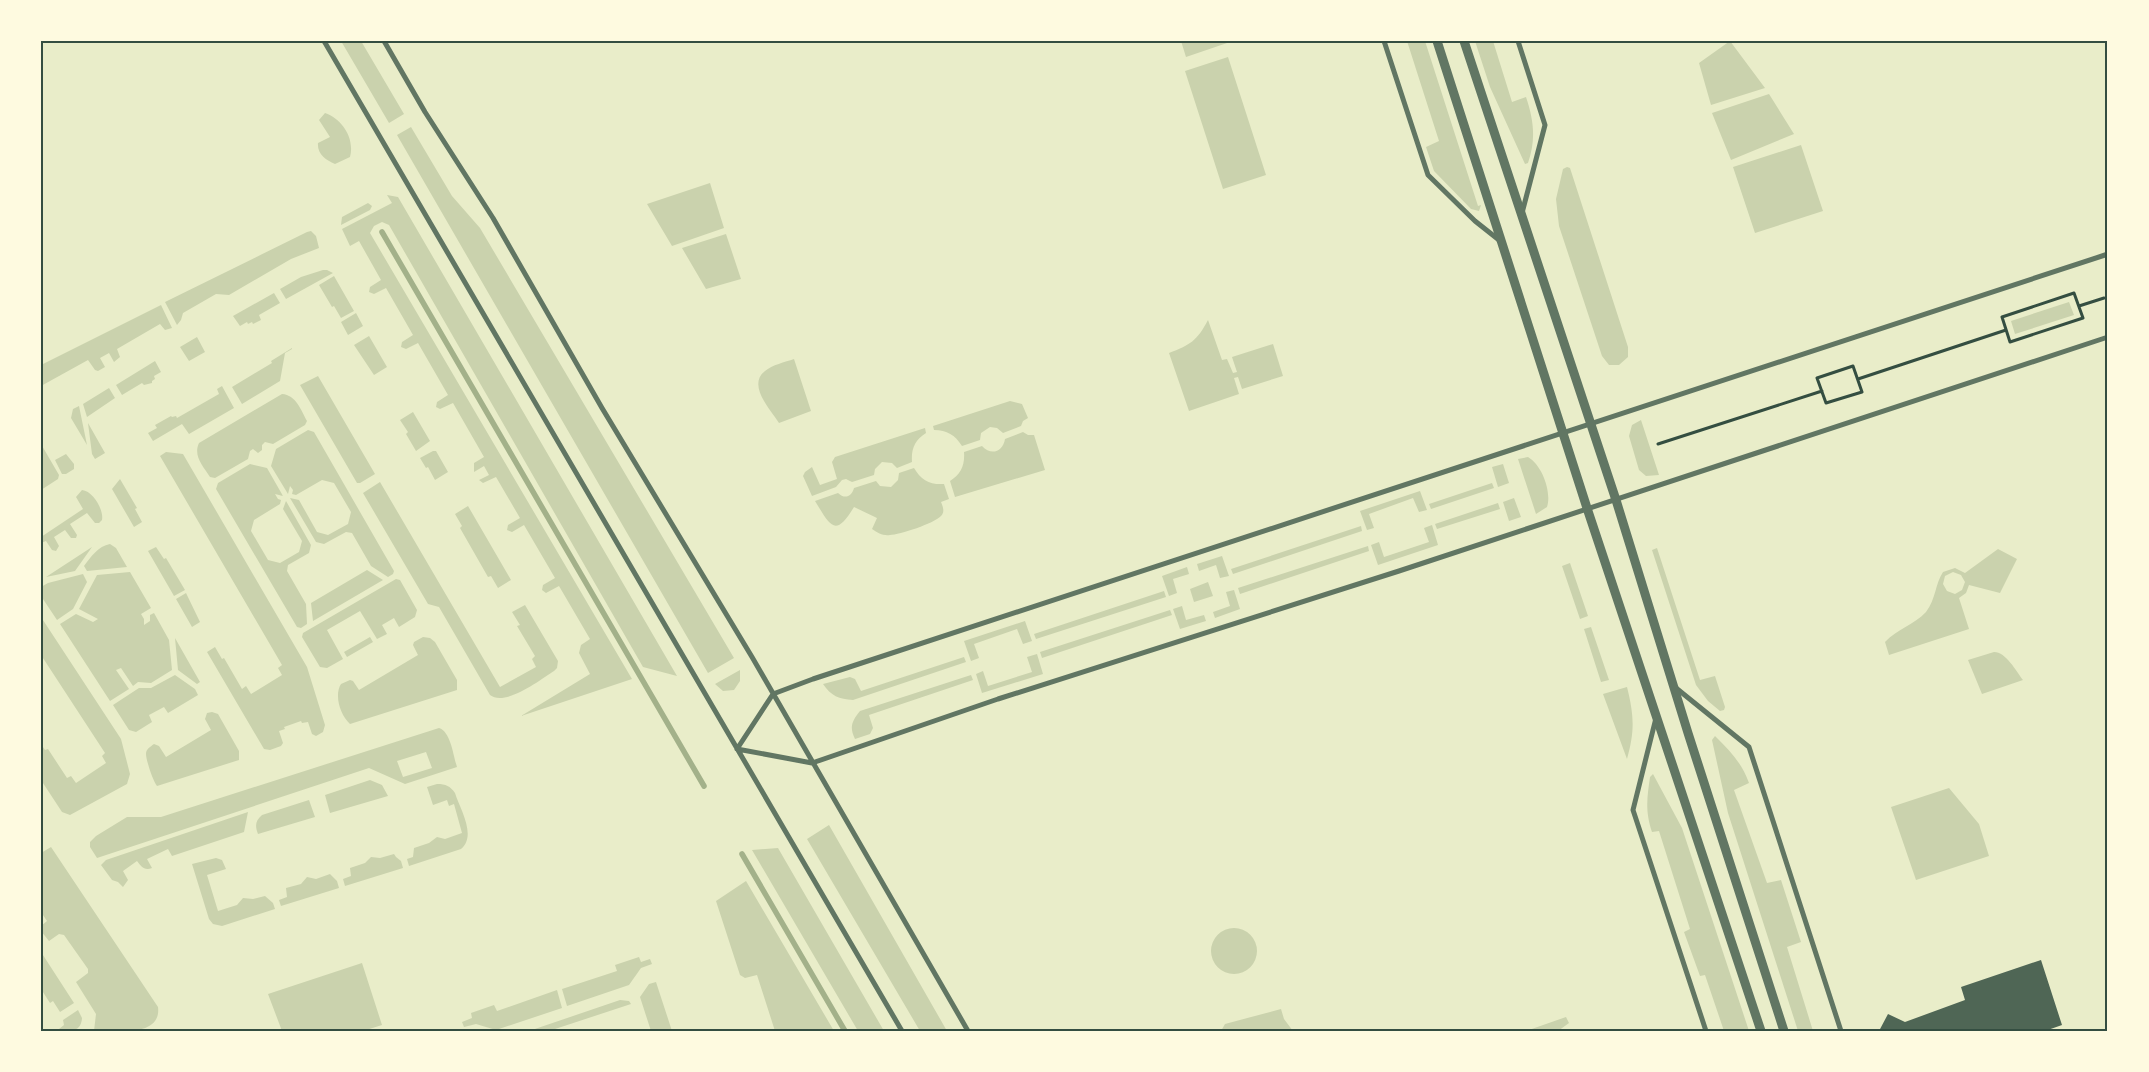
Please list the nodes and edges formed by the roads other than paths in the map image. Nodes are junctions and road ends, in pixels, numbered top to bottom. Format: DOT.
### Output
graph roads {
  1 [pos="324,41"];
  2 [pos="384,41"];
  3 [pos="1384,41"];
  4 [pos="1438,41"];
  5 [pos="1464,41"];
  6 [pos="1518,41"];
  7 [pos="1522,214"];
  8 [pos="1504,243"];
  9 [pos="2107,255"];
  10 [pos="2108,337"];
  11 [pos="1591,424"];
  12 [pos="1563,433"];
  13 [pos="1616,500"];
  14 [pos="1587,508"];
  15 [pos="1675,687"];
  16 [pos="773,694"];
  17 [pos="1656,718"];
  18 [pos="738,749"];
  19 [pos="812,763"];
  20 [pos="902,1031"];
  21 [pos="968,1031"];
  22 [pos="1706,1031"];
  23 [pos="1761,1031"];
  24 [pos="1784,1031"];
  25 [pos="1841,1031"];
  1 -- 18 [label="street"];
  2 -- 16 [label="street"];
  3 -- 8 [label="street"];
  4 -- 8 [label="street"];
  5 -- 7 [label="street"];
  6 -- 7 [label="street"];
  7 -- 11 [label="street"];
  8 -- 12 [label="street"];
  9 -- 11 [label="street"];
  10 -- 13 [label="street"];
  11 -- 12 [label="street"];
  11 -- 13 [label="street"];
  12 -- 14 [label="street"];
  12 -- 16 [label="street"];
  13 -- 14 [label="street"];
  13 -- 15 [label="street"];
  14 -- 17 [label="street"];
  14 -- 19 [label="street"];
  15 -- 24 [label="street"];
  15 -- 25 [label="street"];
  16 -- 18 [label="street"];
  16 -- 19 [label="street"];
  17 -- 22 [label="street"];
  17 -- 23 [label="street"];
  18 -- 19 [label="street"];
  18 -- 20 [label="street"];
  19 -- 21 [label="street"];
}
